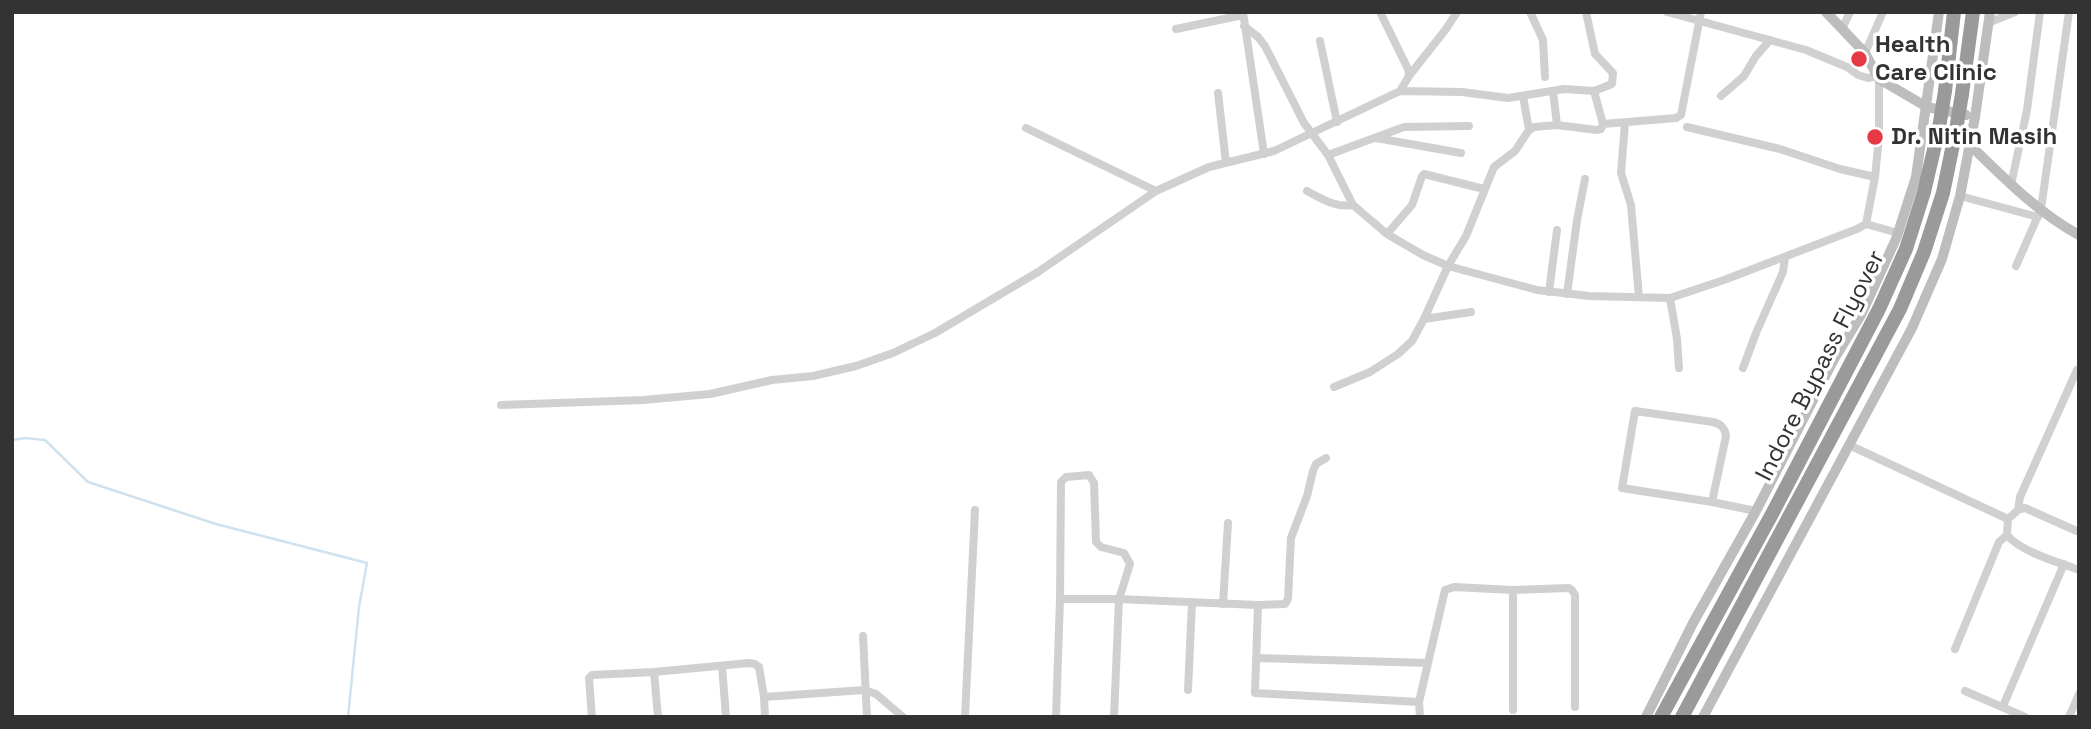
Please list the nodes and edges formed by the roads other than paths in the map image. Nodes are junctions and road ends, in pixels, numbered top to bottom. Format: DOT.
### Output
graph roads {
  1 [pos="1380,12"];
  2 [pos="1457,12"];
  3 [pos="1530,12"];
  4 [pos="1586,12"];
  5 [pos="1667,12"];
  6 [pos="1826,12"];
  7 [pos="1850,12"];
  8 [pos="1883,12"];
  9 [pos="1938,12"];
  10 [pos="1954,12"];
  11 [pos="1973,12"];
  12 [pos="2015,12"];
  13 [pos="2040,12"];
  14 [pos="2069,12"];
  15 [pos="1243,14"];
  16 [pos="1700,17"];
  17 [pos="1989,18"];
  18 [pos="1244,26"];
  19 [pos="1176,29"];
  20 [pos="1842,29"];
  21 [pos="1320,40"];
  22 [pos="1770,40"];
  23 [pos="1865,53"];
  24 [pos="1409,76"];
  25 [pos="1545,77"];
  26 [pos="1877,77"];
  27 [pos="1553,90"];
  28 [pos="1401,91"];
  29 [pos="1594,91"];
  30 [pos="1218,93"];
  31 [pos="1523,96"];
  32 [pos="1721,96"];
  33 [pos="1927,107"];
  34 [pos="1975,117"];
  35 [pos="1338,122"];
  36 [pos="1625,123"];
  37 [pos="1603,124"];
  38 [pos="1557,125"];
  39 [pos="1469,126"];
  40 [pos="1687,127"];
  41 [pos="1026,128"];
  42 [pos="1529,130"];
  43 [pos="1312,134"];
  44 [pos="1373,138"];
  45 [pos="1970,145"];
  46 [pos="1461,153"];
  47 [pos="1264,154"];
  48 [pos="1328,155"];
  49 [pos="1226,163"];
  50 [pos="1875,177"];
  51 [pos="1585,179"];
  52 [pos="2011,185"];
  53 [pos="1484,189"];
  54 [pos="1156,191"];
  55 [pos="1307,191"];
  56 [pos="1960,196"];
  57 [pos="1353,205"];
  58 [pos="2039,213"];
  59 [pos="1866,223"];
  60 [pos="1557,230"];
  61 [pos="1898,233"];
  62 [pos="1387,234"];
  63 [pos="2079,235"];
  64 [pos="1785,257"];
  65 [pos="2016,266"];
  66 [pos="1448,267"];
  67 [pos="1549,292"];
  68 [pos="1567,294"];
  69 [pos="1639,297"];
  70 [pos="1670,298"];
  71 [pos="1471,312"];
  72 [pos="1424,319"];
  73 [pos="1743,368"];
  74 [pos="1679,369"];
  75 [pos="2077,370"];
  76 [pos="1334,387"];
  77 [pos="501,405"];
  78 [pos="1849,445"];
  79 [pos="1326,457"];
  80 [pos="1712,502"];
  81 [pos="975,510"];
  82 [pos="2018,510"];
  83 [pos="1756,511"];
  84 [pos="2008,519"];
  85 [pos="1228,523"];
  86 [pos="2078,530"];
  87 [pos="2007,535"];
  88 [pos="2064,564"];
  89 [pos="2079,570"];
  90 [pos="1513,590"];
  91 [pos="1060,599"];
  92 [pos="1119,599"];
  93 [pos="1192,603"];
  94 [pos="1223,604"];
  95 [pos="1258,605"];
  96 [pos="863,635"];
  97 [pos="1955,649"];
  98 [pos="1257,658"];
  99 [pos="1428,663"];
  100 [pos="722,666"];
  101 [pos="654,672"];
  102 [pos="864,690"];
  103 [pos="1188,690"];
  104 [pos="1965,691"];
  105 [pos="2079,694"];
  106 [pos="764,697"];
  107 [pos="1419,702"];
  108 [pos="2003,706"];
  109 [pos="1575,707"];
  110 [pos="1513,710"];
  111 [pos="592,717"];
  112 [pos="658,717"];
  113 [pos="726,717"];
  114 [pos="765,717"];
  115 [pos="867,717"];
  116 [pos="903,717"];
  117 [pos="965,717"];
  118 [pos="1056,717"];
  119 [pos="1114,717"];
  120 [pos="1420,717"];
  121 [pos="1646,717"];
  122 [pos="1661,717"];
  123 [pos="1682,717"];
  124 [pos="1703,717"];
  125 [pos="2025,717"];
  126 [pos="2069,717"];
  1 -- 24 [label="street"];
  2 -- 24 [label="street"];
  3 -- 25 [label="street"];
  4 -- 29 [label="street"];
  5 -- 16 [label="street"];
  6 -- 20 [label="street"];
  7 -- 20 [label="street"];
  8 -- 23 [label="street"];
  9 -- 33 [label="street"];
  10 -- 122 [label="highway, Indore Bypass Flyover, bridge"];
  11 -- 123 [label="highway, Indore Bypass Flyover, bridge"];
  12 -- 17 [label="street"];
  13 -- 52 [label="street"];
  14 -- 58 [label="street"];
  15 -- 18 [label="street"];
  15 -- 19 [label="street"];
  16 -- 22 [label="street"];
  16 -- 36 [label="street"];
  17 -- 34 [label="street"];
  18 -- 43 [label="street"];
  18 -- 47 [label="street"];
  20 -- 23 [label="street"];
  21 -- 35 [label="street"];
  22 -- 26 [label="street"];
  22 -- 32 [label="street"];
  23 -- 26 [label="street"];
  24 -- 28 [label="street"];
  26 -- 33 [label="street"];
  26 -- 50 [label="street"];
  27 -- 29 [label="street"];
  27 -- 31 [label="street"];
  27 -- 38 [label="street"];
  28 -- 31 [label="street"];
  28 -- 35 [label="street"];
  29 -- 37 [label="street"];
  30 -- 49 [label="street"];
  31 -- 42 [label="street"];
  33 -- 34 [label="street"];
  33 -- 61 [label="street"];
  34 -- 45 [label="street"];
  35 -- 43 [label="street"];
  36 -- 37 [label="street"];
  36 -- 69 [label="street"];
  37 -- 38 [label="street"];
  38 -- 42 [label="street"];
  39 -- 44 [label="street"];
  40 -- 50 [label="street"];
  41 -- 54 [label="street"];
  42 -- 53 [label="street"];
  43 -- 47 [label="street"];
  43 -- 48 [label="street"];
  44 -- 46 [label="street"];
  44 -- 48 [label="street"];
  45 -- 52 [label="street"];
  45 -- 56 [label="street"];
  47 -- 49 [label="street"];
  48 -- 57 [label="street"];
  49 -- 54 [label="street"];
  50 -- 59 [label="street"];
  51 -- 68 [label="street"];
  52 -- 58 [label="street"];
  53 -- 62 [label="street"];
  53 -- 66 [label="street"];
  54 -- 77 [label="street"];
  55 -- 57 [label="street"];
  56 -- 58 [label="street"];
  56 -- 78 [label="street"];
  57 -- 62 [label="street"];
  58 -- 63 [label="street"];
  58 -- 65 [label="street"];
  59 -- 61 [label="street"];
  59 -- 64 [label="street"];
  60 -- 67 [label="street"];
  61 -- 83 [label="street"];
  62 -- 66 [label="street"];
  64 -- 70 [label="street"];
  64 -- 73 [label="street"];
  66 -- 67 [label="street"];
  66 -- 72 [label="street"];
  67 -- 68 [label="street"];
  68 -- 69 [label="street"];
  69 -- 70 [label="street"];
  70 -- 74 [label="street"];
  71 -- 72 [label="street"];
  72 -- 76 [label="street"];
  75 -- 82 [label="street"];
  78 -- 84 [label="street"];
  78 -- 124 [label="street"];
  79 -- 95 [label="street"];
  80 -- 80 [label="street"];
  80 -- 83 [label="street"];
  81 -- 117 [label="street"];
  82 -- 84 [label="street"];
  82 -- 86 [label="street"];
  83 -- 121 [label="street"];
  84 -- 87 [label="street"];
  85 -- 94 [label="street"];
  87 -- 88 [label="street"];
  87 -- 97 [label="street"];
  88 -- 89 [label="street"];
  88 -- 108 [label="street"];
  90 -- 99 [label="street"];
  90 -- 109 [label="street"];
  90 -- 110 [label="street"];
  91 -- 92 [label="street"];
  91 -- 92 [label="street"];
  91 -- 118 [label="street"];
  92 -- 93 [label="street"];
  92 -- 119 [label="street"];
  93 -- 94 [label="street"];
  93 -- 103 [label="street"];
  94 -- 95 [label="street"];
  95 -- 98 [label="street"];
  96 -- 102 [label="street"];
  98 -- 99 [label="street"];
  98 -- 107 [label="street"];
  99 -- 107 [label="street"];
  100 -- 101 [label="street"];
  100 -- 106 [label="street"];
  100 -- 113 [label="street"];
  101 -- 111 [label="street"];
  101 -- 112 [label="street"];
  102 -- 106 [label="street"];
  102 -- 115 [label="street"];
  102 -- 116 [label="street"];
  104 -- 108 [label="street"];
  105 -- 126 [label="street"];
  106 -- 114 [label="street"];
  107 -- 120 [label="street"];
  108 -- 125 [label="street"];
}
